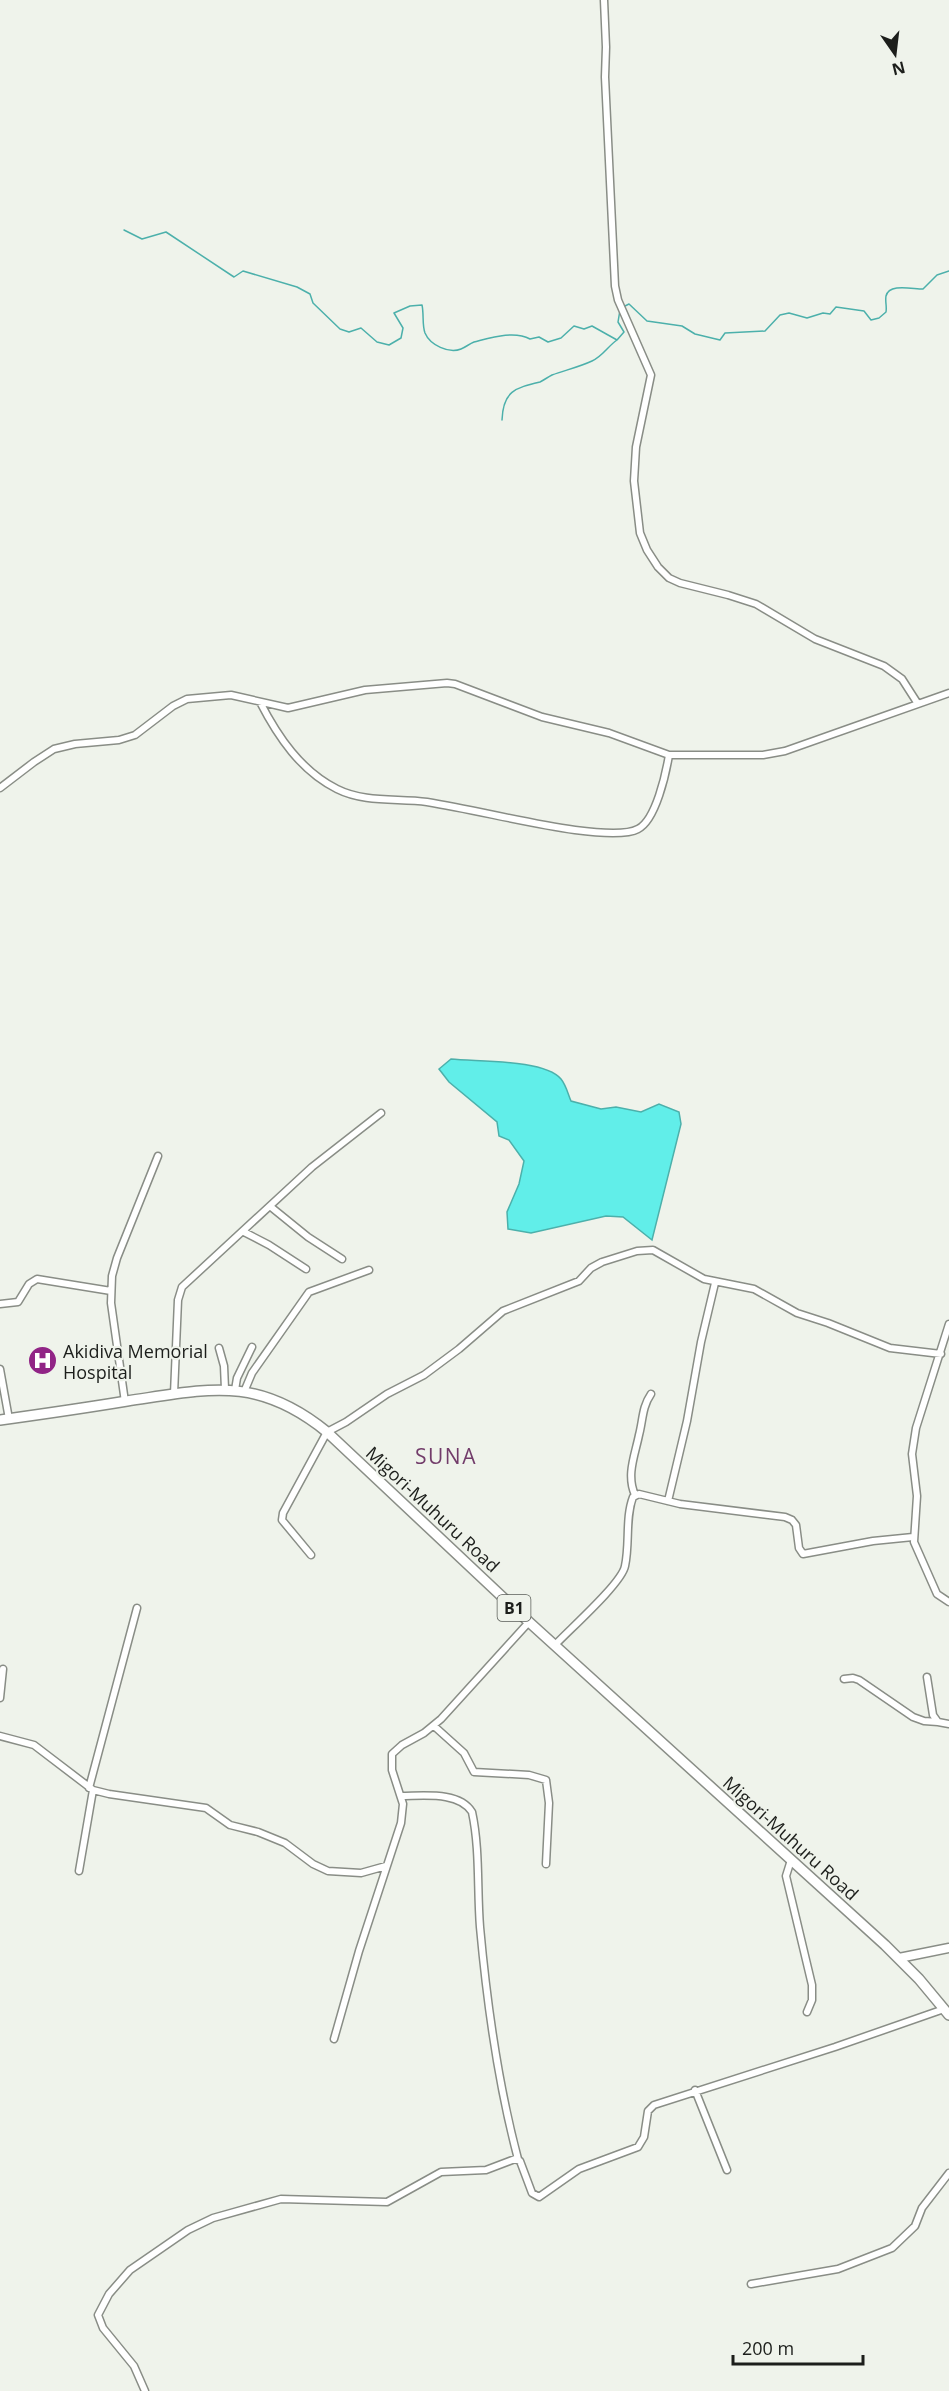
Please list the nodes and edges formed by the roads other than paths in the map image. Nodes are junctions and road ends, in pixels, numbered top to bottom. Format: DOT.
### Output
graph roads {
  1 [pos="604,0"];
  2 [pos="949,693"];
  3 [pos="260,702"];
  4 [pos="918,704"];
  5 [pos="669,755"];
  6 [pos="0,788"];
  7 [pos="381,1113"];
  8 [pos="158,1156"];
  9 [pos="272,1207"];
  10 [pos="244,1232"];
  11 [pos="342,1259"];
  12 [pos="306,1269"];
  13 [pos="369,1270"];
  14 [pos="715,1283"];
  15 [pos="111,1292"];
  16 [pos="0,1304"];
  17 [pos="949,1324"];
  18 [pos="252,1347"];
  19 [pos="219,1348"];
  20 [pos="941,1354"];
  21 [pos="0,1369"];
  22 [pos="235,1390"];
  23 [pos="174,1394"];
  24 [pos="651,1394"];
  25 [pos="125,1402"];
  26 [pos="4,1419"];
  27 [pos="327,1432"];
  28 [pos="635,1495"];
  29 [pos="668,1501"];
  30 [pos="913,1538"];
  31 [pos="311,1555"];
  32 [pos="949,1602"];
  33 [pos="137,1608"];
  34 [pos="529,1622"];
  35 [pos="555,1645"];
  36 [pos="3,1669"];
  37 [pos="927,1677"];
  38 [pos="844,1679"];
  39 [pos="0,1698"];
  40 [pos="938,1722"];
  41 [pos="949,1724"];
  42 [pos="434,1726"];
  43 [pos="0,1736"];
  44 [pos="91,1789"];
  45 [pos="401,1796"];
  46 [pos="792,1860"];
  47 [pos="546,1864"];
  48 [pos="386,1866"];
  49 [pos="79,1871"];
  50 [pos="949,1948"];
  51 [pos="899,1958"];
  52 [pos="807,2012"];
  53 [pos="946,2012"];
  54 [pos="333,2039"];
  55 [pos="695,2090"];
  56 [pos="518,2159"];
  57 [pos="727,2170"];
  58 [pos="949,2173"];
  59 [pos="751,2284"];
  60 [pos="145,2391"];
  1 -- 4 [label="street"];
  2 -- 4 [label="street"];
  3 -- 5 [label="street"];
  3 -- 5 [label="street"];
  3 -- 6 [label="street"];
  4 -- 5 [label="street"];
  7 -- 9 [label="street"];
  8 -- 15 [label="street"];
  9 -- 10 [label="street"];
  9 -- 11 [label="street"];
  10 -- 12 [label="street"];
  10 -- 23 [label="street"];
  13 -- 22 [label="street"];
  14 -- 20 [label="street"];
  14 -- 27 [label="street"];
  14 -- 29 [label="street"];
  15 -- 16 [label="street"];
  15 -- 25 [label="street"];
  17 -- 20 [label="street"];
  18 -- 22 [label="street"];
  19 -- 22 [label="street"];
  20 -- 30 [label="street"];
  21 -- 26 [label="street"];
  22 -- 23 [label="highway, Migori-Muhuru Road / B1"];
  22 -- 27 [label="highway, Migori-Muhuru Road / B1"];
  23 -- 25 [label="highway, Migori-Muhuru Road / B1"];
  24 -- 28 [label="street"];
  25 -- 26 [label="highway, Migori-Muhuru Road / B1"];
  27 -- 31 [label="street"];
  27 -- 34 [label="highway, Migori-Muhuru Road / B1"];
  28 -- 29 [label="street"];
  28 -- 35 [label="street"];
  29 -- 30 [label="street"];
  30 -- 32 [label="street"];
  33 -- 44 [label="street"];
  34 -- 35 [label="highway, Migori-Muhuru Road / B1"];
  34 -- 42 [label="street"];
  35 -- 46 [label="highway, Migori-Muhuru Road / B1"];
  36 -- 39 [label="street"];
  37 -- 40 [label="street"];
  38 -- 40 [label="street"];
  40 -- 41 [label="street"];
  42 -- 45 [label="street"];
  42 -- 47 [label="street"];
  43 -- 44 [label="street"];
  44 -- 48 [label="street"];
  44 -- 49 [label="street"];
  45 -- 48 [label="street"];
  45 -- 56 [label="street"];
  46 -- 51 [label="highway, Migori-Muhuru Road / B1"];
  46 -- 52 [label="street"];
  48 -- 54 [label="street"];
  50 -- 51 [label="main road"];
  51 -- 53 [label="highway, Migori-Muhuru Road / B1"];
  53 -- 55 [label="street"];
  55 -- 56 [label="street"];
  55 -- 57 [label="street"];
  56 -- 60 [label="street"];
  58 -- 59 [label="street"];
}
